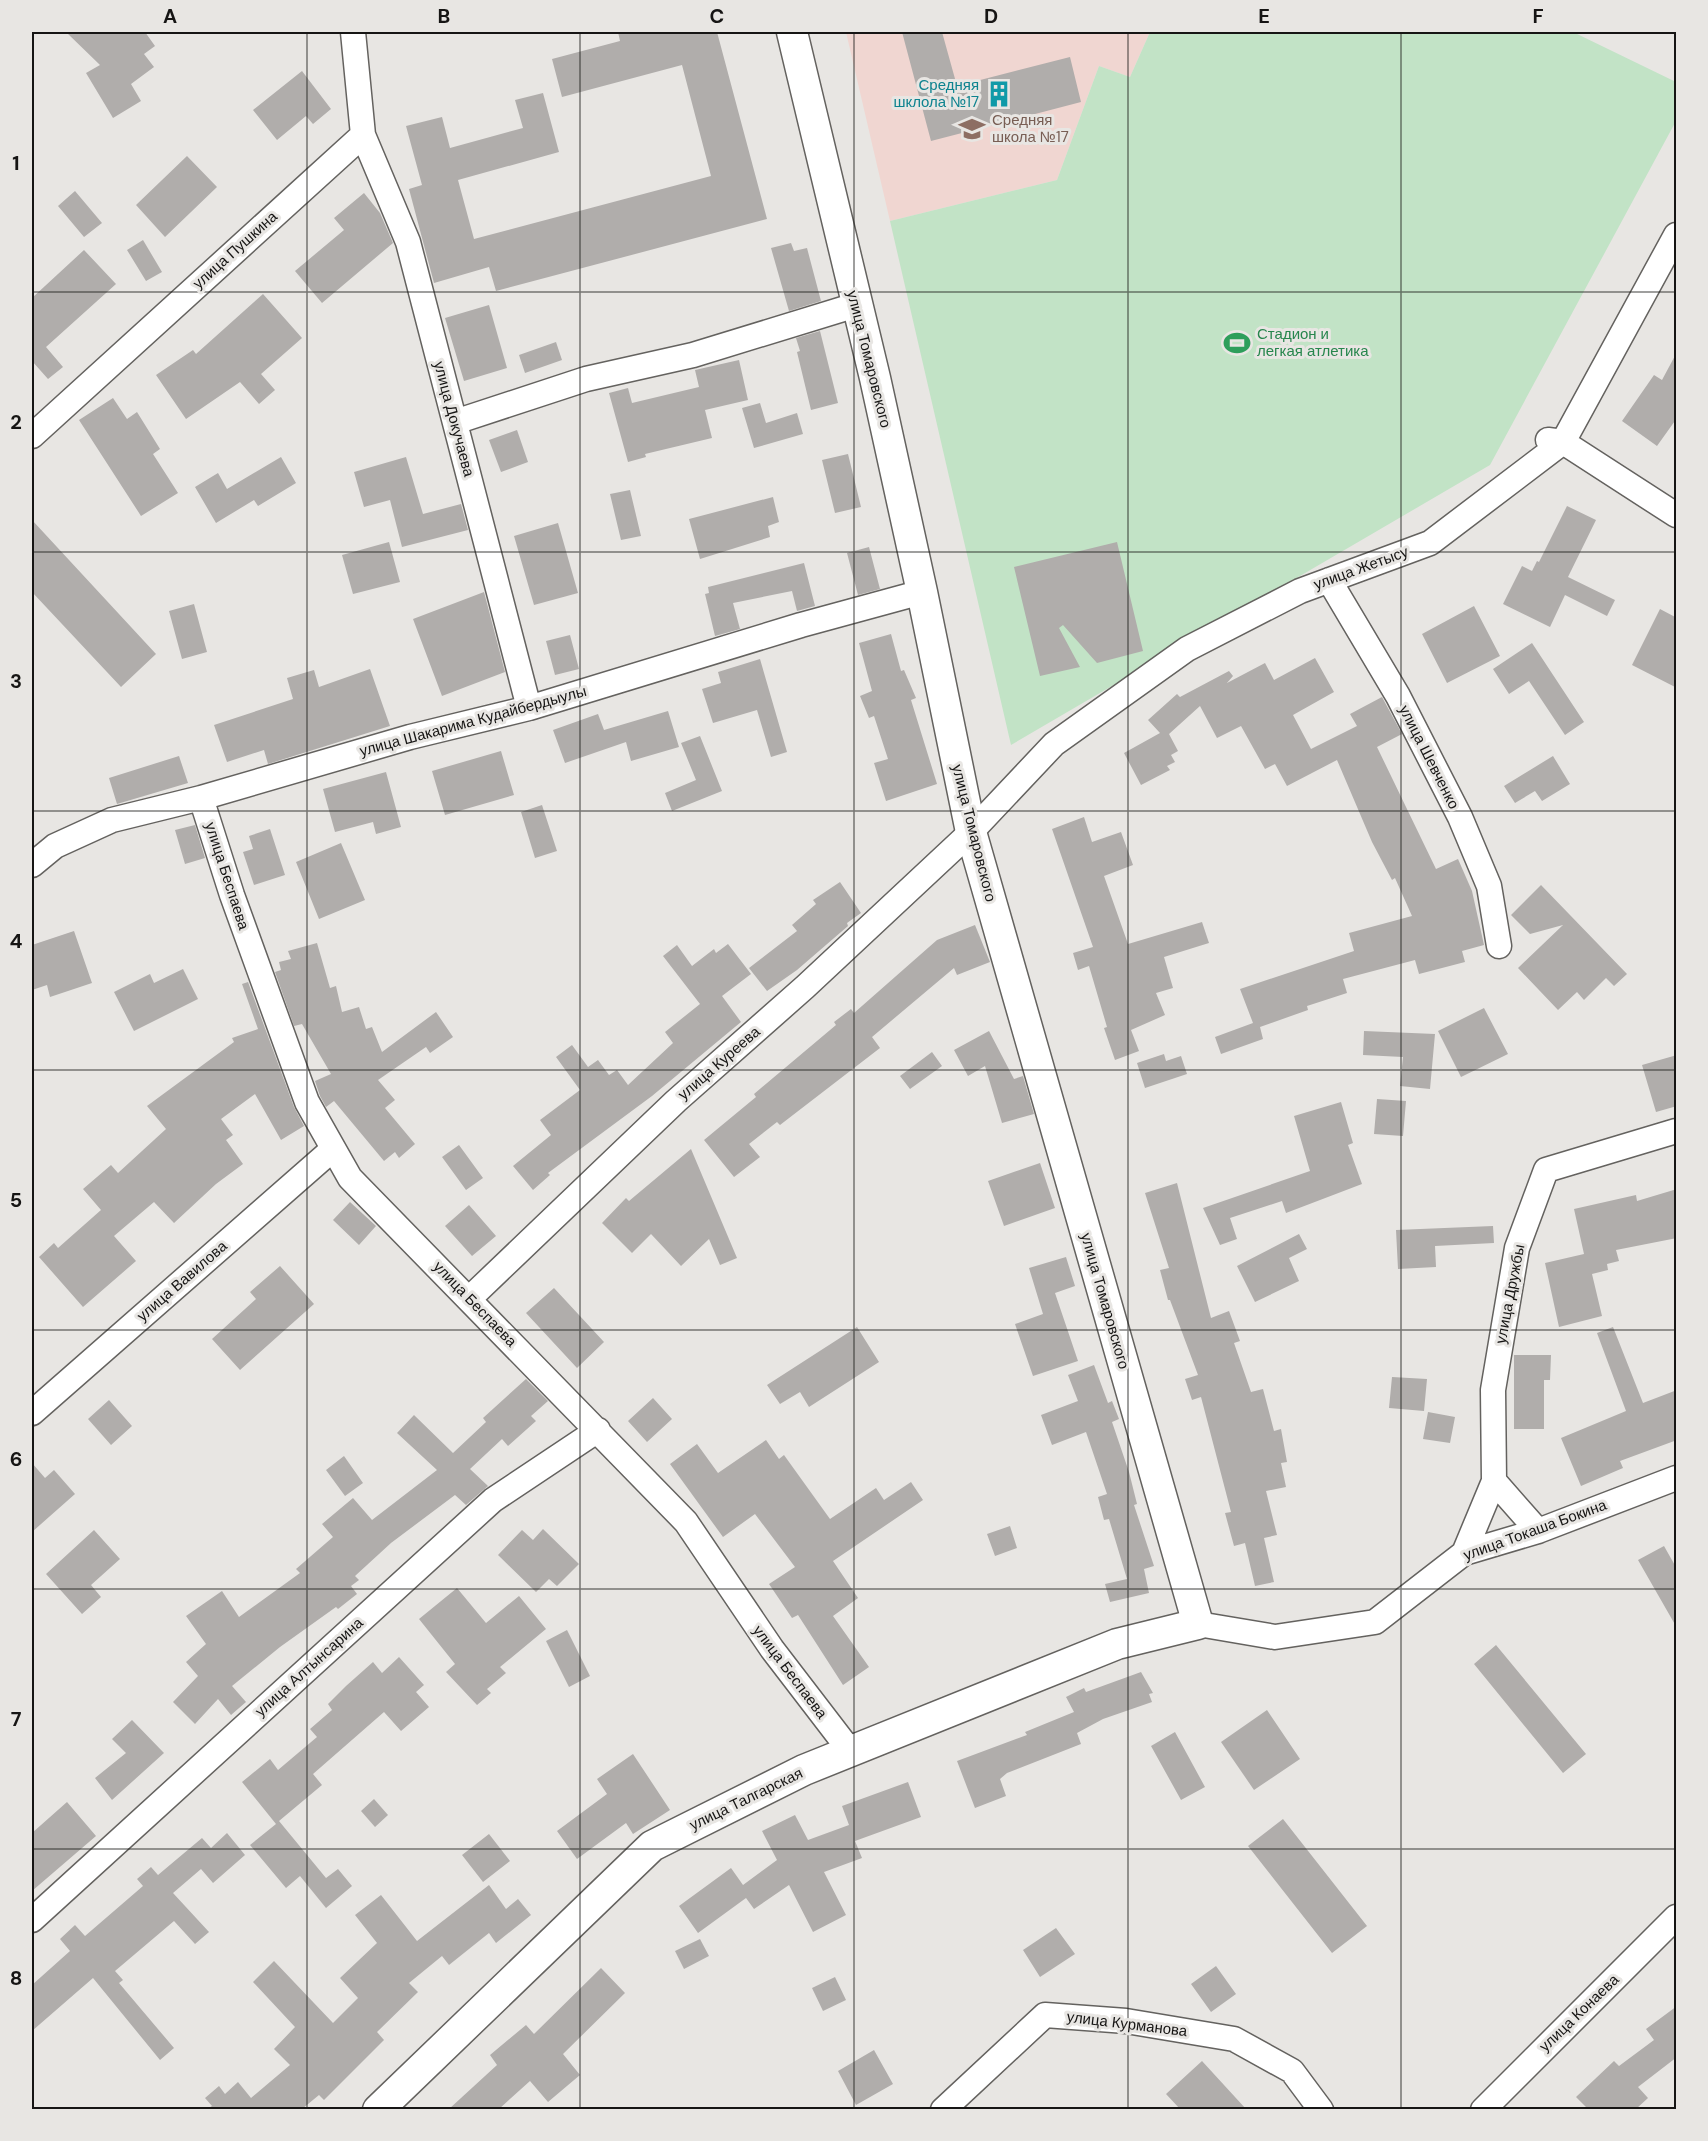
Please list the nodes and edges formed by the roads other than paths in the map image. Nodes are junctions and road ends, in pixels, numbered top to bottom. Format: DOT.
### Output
graph roads {
  1 [pos="353,32"];
  2 [pos="792,32"];
  3 [pos="363,135"];
  4 [pos="1677,235"];
  5 [pos="856,305"];
  6 [pos="455,423"];
  7 [pos="32,436"];
  8 [pos="1551,441"];
  9 [pos="1677,515"];
  10 [pos="1329,580"];
  11 [pos="922,592"];
  12 [pos="529,708"];
  13 [pos="201,798"];
  14 [pos="970,832"];
  15 [pos="32,865"];
  16 [pos="1499,946"];
  17 [pos="1677,1131"];
  18 [pos="333,1149"];
  19 [pos="470,1298"];
  20 [pos="32,1413"];
  21 [pos="598,1430"];
  22 [pos="1677,1478"];
  23 [pos="1494,1481"];
  24 [pos="1538,1531"];
  25 [pos="1464,1553"];
  26 [pos="1198,1624"];
  27 [pos="851,1752"];
  28 [pos="1677,1917"];
  29 [pos="32,1920"];
  30 [pos="378,2109"];
  31 [pos="943,2109"];
  32 [pos="1321,2109"];
  33 [pos="1483,2109"];
  1 -- 3 [label="street"];
  2 -- 5 [label="street, улица Томаровского"];
  3 -- 6 [label="street, улица Докучаева"];
  3 -- 7 [label="street, улица Пушкина"];
  4 -- 8 [label="street, улица Жетысу"];
  5 -- 6 [label="street"];
  5 -- 11 [label="street, улица Томаровского"];
  6 -- 12 [label="street, улица Докучаева"];
  8 -- 9 [label="street"];
  8 -- 10 [label="street, улица Жетысу"];
  10 -- 14 [label="street, улица Жетысу"];
  10 -- 16 [label="street, улица Шевченко"];
  11 -- 12 [label="street, улица Шакарима Кудайбердыулы"];
  11 -- 14 [label="street, улица Томаровского"];
  12 -- 13 [label="street, улица Шакарима Кудайбердыулы"];
  13 -- 15 [label="street, улица Шакарима Кудайбердыулы"];
  13 -- 18 [label="street, улица Беспаева"];
  14 -- 19 [label="street, улица Куреева"];
  14 -- 26 [label="street, улица Томаровского"];
  17 -- 23 [label="street, улица Дружбы"];
  18 -- 19 [label="street, улица Беспаева"];
  18 -- 20 [label="street, улица Вавилова"];
  19 -- 21 [label="street, улица Беспаева"];
  21 -- 27 [label="street, улица Беспаева"];
  21 -- 29 [label="street, улица Алтынсарина"];
  22 -- 24 [label="street, улица Токаша Бокина"];
  23 -- 24 [label="street"];
  23 -- 25 [label="street, улица Дружбы"];
  24 -- 25 [label="street, улица Токаша Бокина"];
  25 -- 26 [label="street, улица Токаша Бокина"];
  26 -- 27 [label="street, улица Талгарская"];
  27 -- 30 [label="street, улица Талгарская"];
  28 -- 33 [label="street, улица Конаева"];
  31 -- 32 [label="street, улица Курманова"];
}
